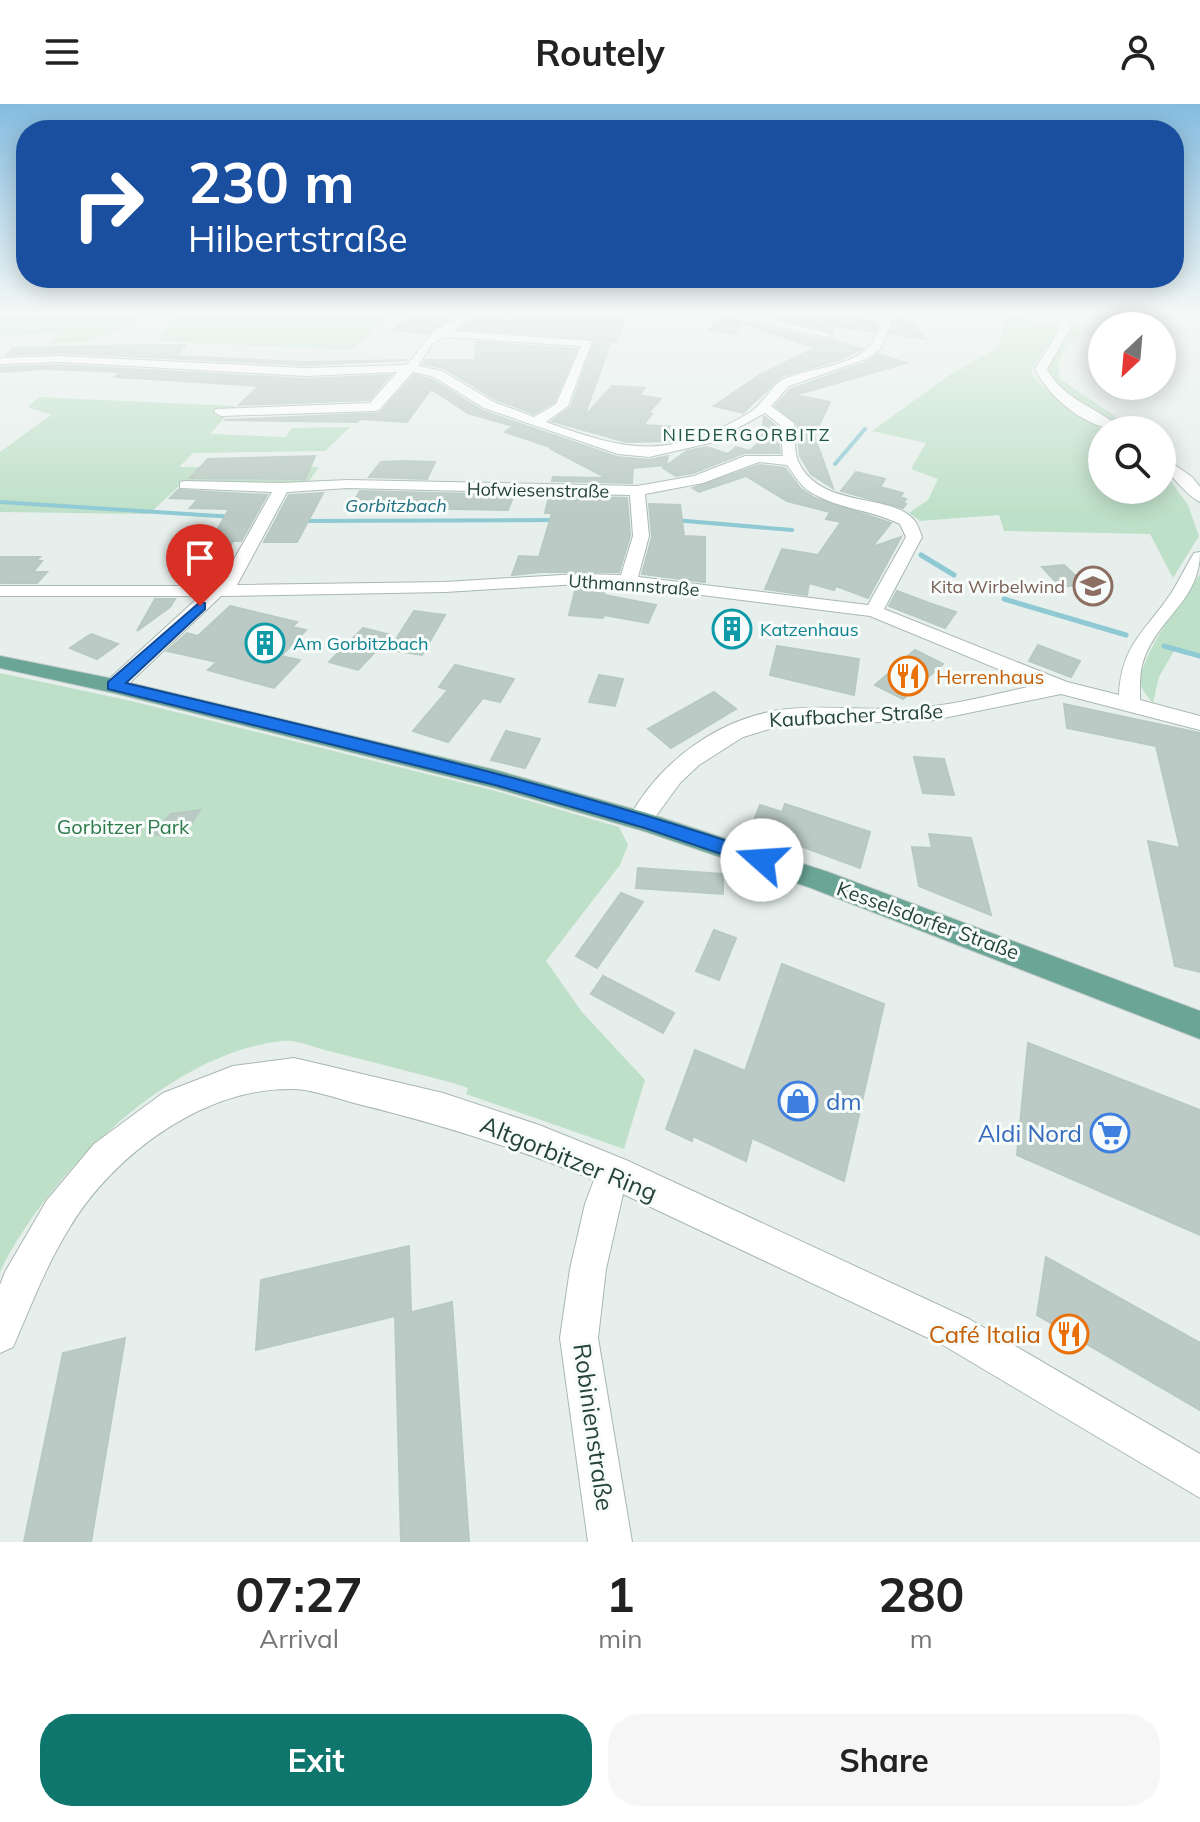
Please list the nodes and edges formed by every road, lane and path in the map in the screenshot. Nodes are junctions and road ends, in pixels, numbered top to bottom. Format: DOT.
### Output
graph roads {
  1 [pos="399,378"];
  2 [pos="445,378"];
  3 [pos="574,378"];
  4 [pos="799,378"];
  5 [pos="1046,378"];
  6 [pos="766,408"];
  7 [pos="221,412"];
  8 [pos="1094,416"];
  9 [pos="536,422"];
  10 [pos="791,461"];
  11 [pos="1176,471"];
  12 [pos="185,485"];
  13 [pos="282,488"];
  14 [pos="637,491"];
  15 [pos="1200,497"];
  16 [pos="1200,557"];
  17 [pos="628,581"];
  18 [pos="0,591"];
  19 [pos="220,591"];
  20 [pos="874,611"];
  21 [pos="0,662"];
  22 [pos="114,686"];
  23 [pos="1061,687"];
  24 [pos="1129,705"];
  25 [pos="1200,723"];
  26 [pos="640,820"];
  27 [pos="1200,1025"];
  28 [pos="614,1172"];
  29 [pos="0,1334"];
  30 [pos="1200,1477"];
  31 [pos="610,1542"];
  1 -- 7 [label="street"];
  2 -- 9 [label="street"];
  3 -- 9 [label="street"];
  4 -- 6 [label="street"];
  5 -- 8 [label="street"];
  6 -- 9 [label="street"];
  6 -- 10 [label="street"];
  10 -- 14 [label="street, Hofwiesenstraße"];
  10 -- 20 [label="street"];
  11 -- 15 [label="street"];
  12 -- 13 [label="street, Hofwiesenstraße"];
  13 -- 14 [label="street, Hofwiesenstraße"];
  13 -- 19 [label="street"];
  14 -- 17 [label="street"];
  16 -- 24 [label="street"];
  17 -- 19 [label="street, Uthmannstraße"];
  17 -- 20 [label="street, Uthmannstraße"];
  18 -- 19 [label="street, Uthmannstraße"];
  19 -- 22 [label="street"];
  20 -- 23 [label="street, Uthmannstraße"];
  21 -- 22 [label="main road, Kesselsdorfer Straße"];
  22 -- 26 [label="main road, Kesselsdorfer Straße"];
  23 -- 24 [label="street, Uthmannstraße"];
  23 -- 26 [label="street, Kaufbacher Straße"];
  24 -- 25 [label="street, Uthmannstraße"];
  26 -- 27 [label="main road, Kesselsdorfer Straße"];
  28 -- 29 [label="street, Altgorbitzer Ring"];
  28 -- 30 [label="street, Altgorbitzer Ring"];
  28 -- 31 [label="street, Robinienstraße"];
}
